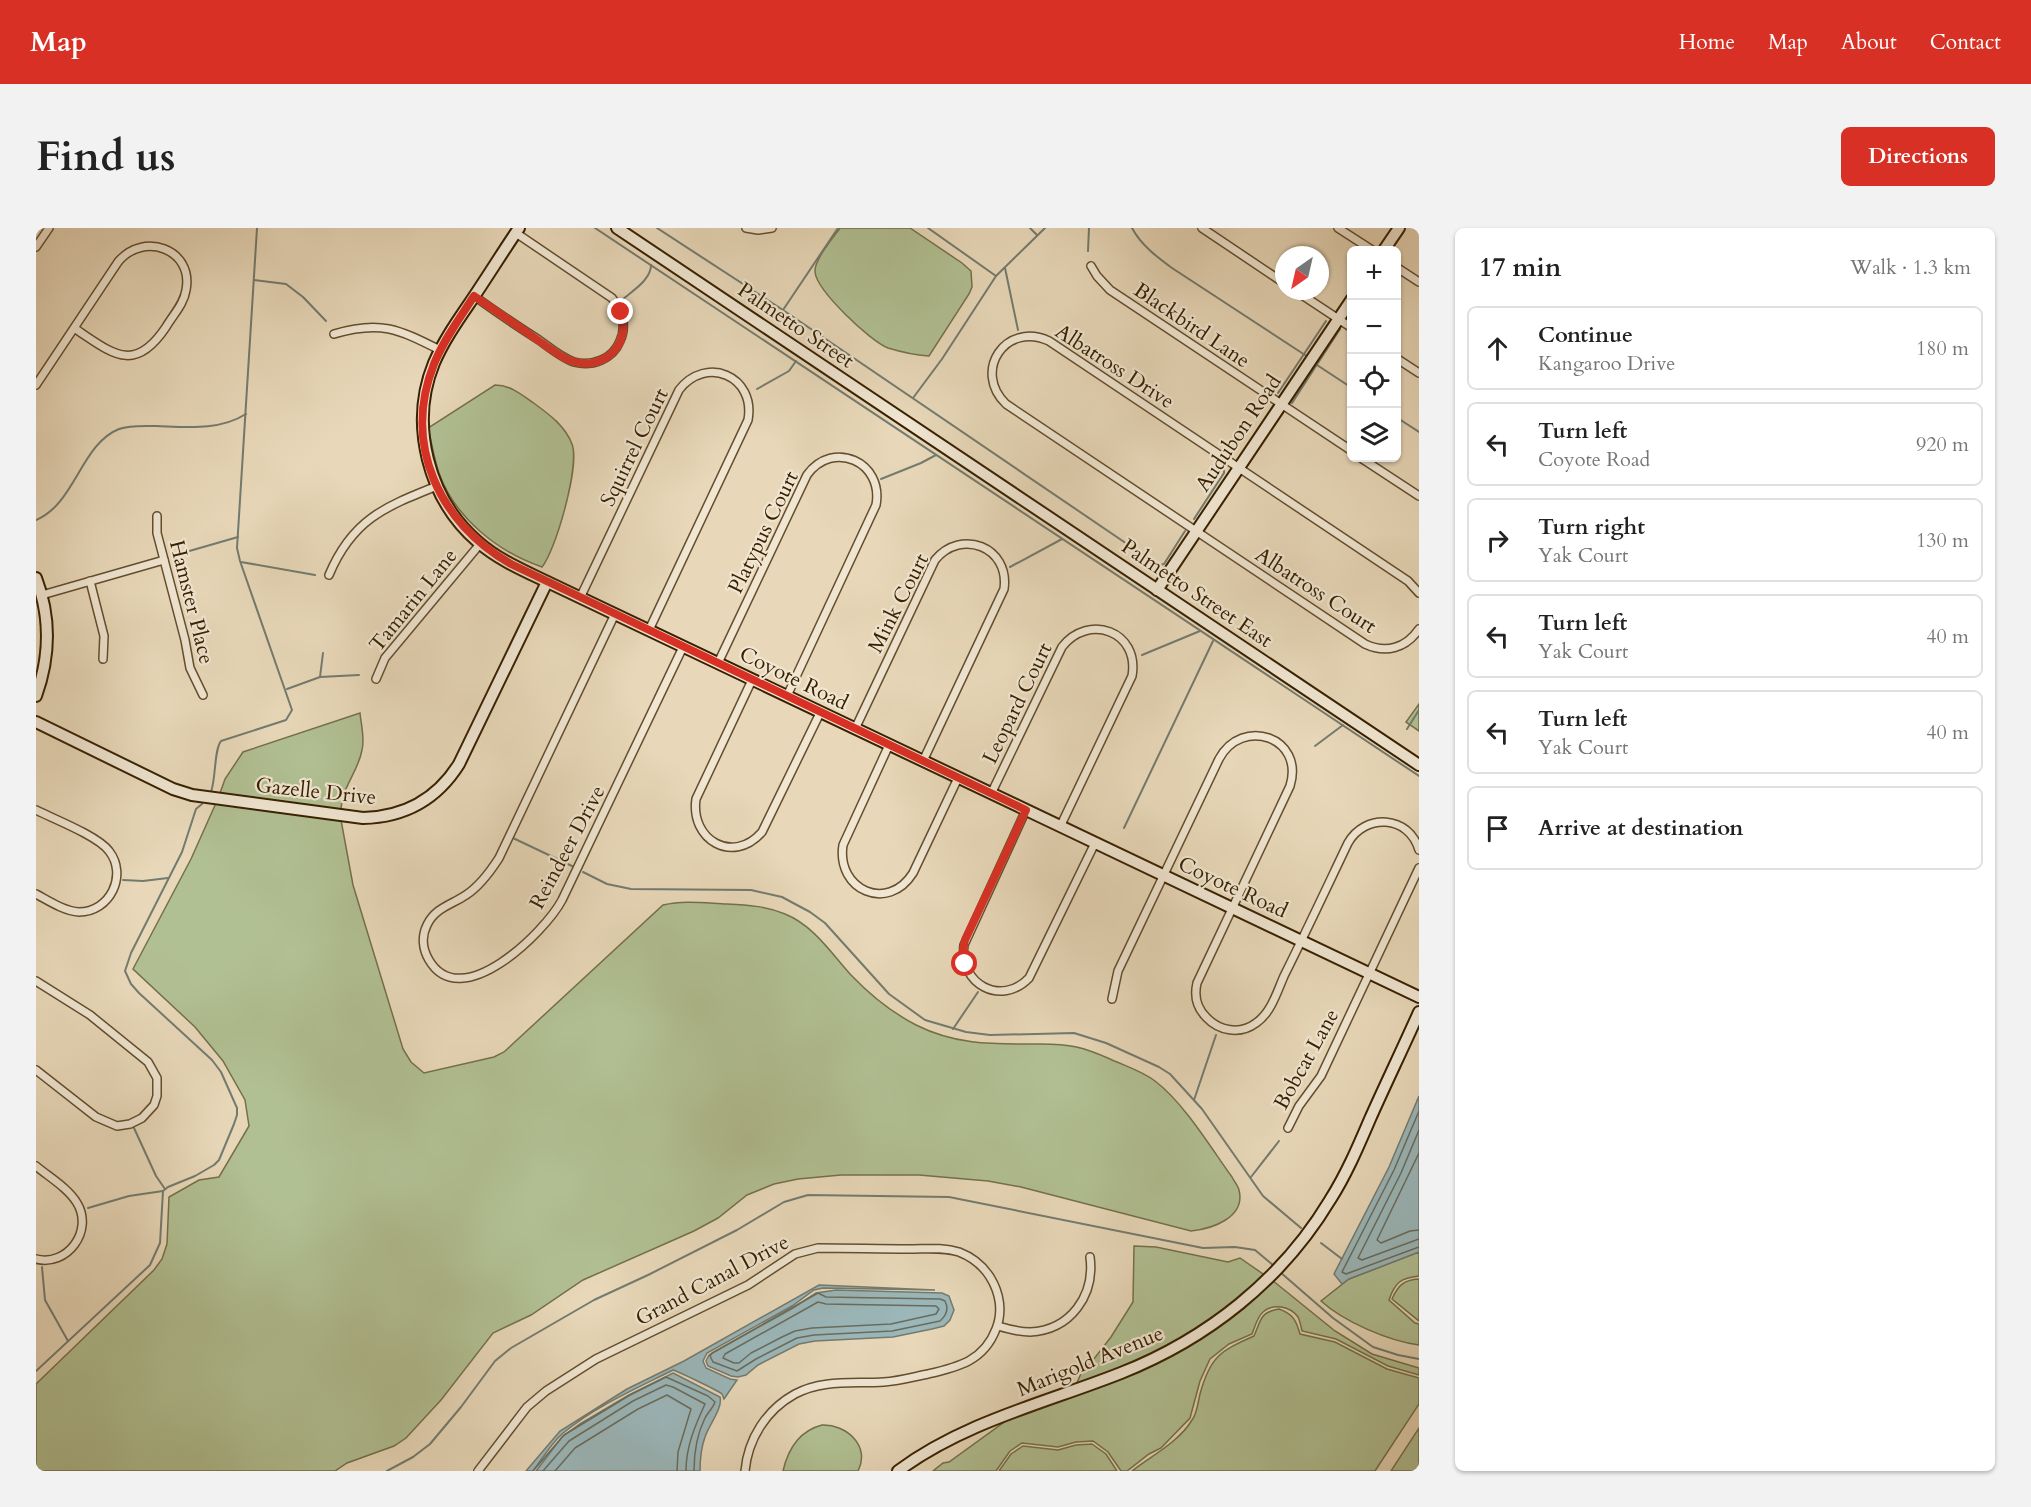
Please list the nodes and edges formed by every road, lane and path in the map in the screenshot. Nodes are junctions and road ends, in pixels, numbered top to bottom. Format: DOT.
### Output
graph roads {
  1 [pos="49,228"];
  2 [pos="616,228"];
  3 [pos="746,228"];
  4 [pos="772,228"];
  5 [pos="1202,228"];
  6 [pos="1338,228"];
  7 [pos="1399,228"];
  8 [pos="518,230"];
  9 [pos="1366,246"];
  10 [pos="1387,246"];
  11 [pos="36,247"];
  12 [pos="1091,266"];
  13 [pos="1401,270"];
  14 [pos="1275,277"];
  15 [pos="1419,282"];
  16 [pos="474,296"];
  17 [pos="1310,300"];
  18 [pos="1351,300"];
  19 [pos="1338,319"];
  20 [pos="1347,325"];
  21 [pos="74,328"];
  22 [pos="334,334"];
  23 [pos="440,350"];
  24 [pos="1401,361"];
  25 [pos="1419,373"];
  26 [pos="36,385"];
  27 [pos="1281,404"];
  28 [pos="1347,449"];
  29 [pos="953,454"];
  30 [pos="1367,462"];
  31 [pos="1239,467"];
  32 [pos="437,486"];
  33 [pos="1419,496"];
  34 [pos="157,516"];
  35 [pos="1196,531"];
  36 [pos="480,544"];
  37 [pos="164,560"];
  38 [pos="329,575"];
  39 [pos="36,578"];
  40 [pos="90,581"];
  41 [pos="546,582"];
  42 [pos="1157,590"];
  43 [pos="1419,593"];
  44 [pos="42,595"];
  45 [pos="580,598"];
  46 [pos="615,614"];
  47 [pos="1419,629"];
  48 [pos="649,630"];
  49 [pos="683,647"];
  50 [pos="103,659"];
  51 [pos="718,663"];
  52 [pos="376,679"];
  53 [pos="752,680"];
  54 [pos="202,695"];
  55 [pos="36,696"];
  56 [pos="787,696"];
  57 [pos="820,713"];
  58 [pos="36,722"];
  59 [pos="855,729"];
  60 [pos="889,745"];
  61 [pos="923,761"];
  62 [pos="1419,765"];
  63 [pos="958,778"];
  64 [pos="991,794"];
  65 [pos="36,810"];
  66 [pos="1026,810"];
  67 [pos="1060,827"];
  68 [pos="1095,843"];
  69 [pos="1419,850"];
  70 [pos="1419,868"];
  71 [pos="1163,876"];
  72 [pos="36,894"];
  73 [pos="1232,908"];
  74 [pos="1302,941"];
  75 [pos="1369,973"];
  76 [pos="36,981"];
  77 [pos="1419,997"];
  78 [pos="1112,999"];
  79 [pos="1419,1012"];
  80 [pos="36,1070"];
  81 [pos="1288,1128"];
  82 [pos="36,1166"];
  83 [pos="1089,1257"];
  84 [pos="36,1259"];
  85 [pos="998,1326"];
  86 [pos="478,1471"];
  87 [pos="746,1471"];
  88 [pos="898,1471"];
  1 -- 11 [label="street"];
  2 -- 29 [label="street, Palmetto Street"];
  3 -- 4 [label="street"];
  5 -- 14 [label="street"];
  6 -- 9 [label="street"];
  7 -- 10 [label="street"];
  8 -- 16 [label="street, Coyote Road"];
  8 -- 16 [label="street"];
  12 -- 27 [label="street, Blackbird Lane"];
  13 -- 15 [label="street"];
  16 -- 23 [label="street, Coyote Road"];
  17 -- 19 [label="street"];
  18 -- 19 [label="street, Audubon Road"];
  19 -- 20 [label="street"];
  19 -- 27 [label="street, Audubon Road"];
  21 -- 21 [label="street"];
  21 -- 26 [label="street"];
  22 -- 23 [label="street"];
  23 -- 32 [label="street, Coyote Road"];
  24 -- 25 [label="street"];
  27 -- 28 [label="street, Blackbird Lane"];
  27 -- 31 [label="street, Audubon Road"];
  29 -- 42 [label="street, Palmetto Street East"];
  30 -- 33 [label="street"];
  31 -- 35 [label="street, Audubon Road"];
  31 -- 35 [label="street, Albatross Drive"];
  31 -- 43 [label="street"];
  32 -- 36 [label="street, Coyote Road"];
  32 -- 38 [label="street"];
  34 -- 37 [label="street, Hamster Place"];
  35 -- 42 [label="street, Audubon Road"];
  35 -- 47 [label="street, Albatross Court"];
  36 -- 41 [label="street, Coyote Road"];
  36 -- 52 [label="street, Tamarin Lane"];
  37 -- 40 [label="street"];
  37 -- 54 [label="street, Hamster Place"];
  39 -- 44 [label="street"];
  40 -- 44 [label="street"];
  40 -- 50 [label="street"];
  41 -- 45 [label="street, Coyote Road"];
  41 -- 58 [label="street, Gazelle Drive"];
  42 -- 62 [label="street, Palmetto Street East"];
  44 -- 55 [label="street"];
  45 -- 46 [label="street, Coyote Road"];
  45 -- 48 [label="street, Squirrel Court"];
  46 -- 48 [label="street, Coyote Road"];
  46 -- 49 [label="street, Reindeer Drive"];
  48 -- 49 [label="street, Coyote Road"];
  49 -- 51 [label="street, Coyote Road"];
  51 -- 53 [label="street, Coyote Road"];
  51 -- 56 [label="street, Platypus Court"];
  53 -- 56 [label="street, Coyote Road"];
  53 -- 57 [label="street"];
  56 -- 57 [label="street, Coyote Road"];
  57 -- 59 [label="street, Coyote Road"];
  59 -- 60 [label="street, Coyote Road"];
  59 -- 61 [label="street, Mink Court"];
  60 -- 61 [label="street, Coyote Road"];
  60 -- 63 [label="street"];
  61 -- 63 [label="street, Coyote Road"];
  63 -- 64 [label="street, Coyote Road"];
  64 -- 66 [label="street, Coyote Road"];
  64 -- 67 [label="street, Leopard Court"];
  65 -- 72 [label="street"];
  66 -- 67 [label="street, Coyote Road"];
  66 -- 68 [label="street"];
  67 -- 68 [label="street, Coyote Road"];
  68 -- 71 [label="street, Coyote Road"];
  69 -- 74 [label="street"];
  70 -- 75 [label="street, Bobcat Lane"];
  71 -- 73 [label="street, Coyote Road"];
  71 -- 73 [label="street"];
  71 -- 78 [label="street"];
  73 -- 74 [label="street, Coyote Road"];
  73 -- 74 [label="street"];
  74 -- 75 [label="street, Coyote Road"];
  75 -- 77 [label="street, Coyote Road"];
  75 -- 81 [label="street, Bobcat Lane"];
  76 -- 80 [label="street"];
  79 -- 88 [label="street, Marigold Avenue"];
  82 -- 84 [label="street"];
  83 -- 85 [label="street"];
  85 -- 86 [label="street, Grand Canal Drive"];
  85 -- 87 [label="street"];
}
